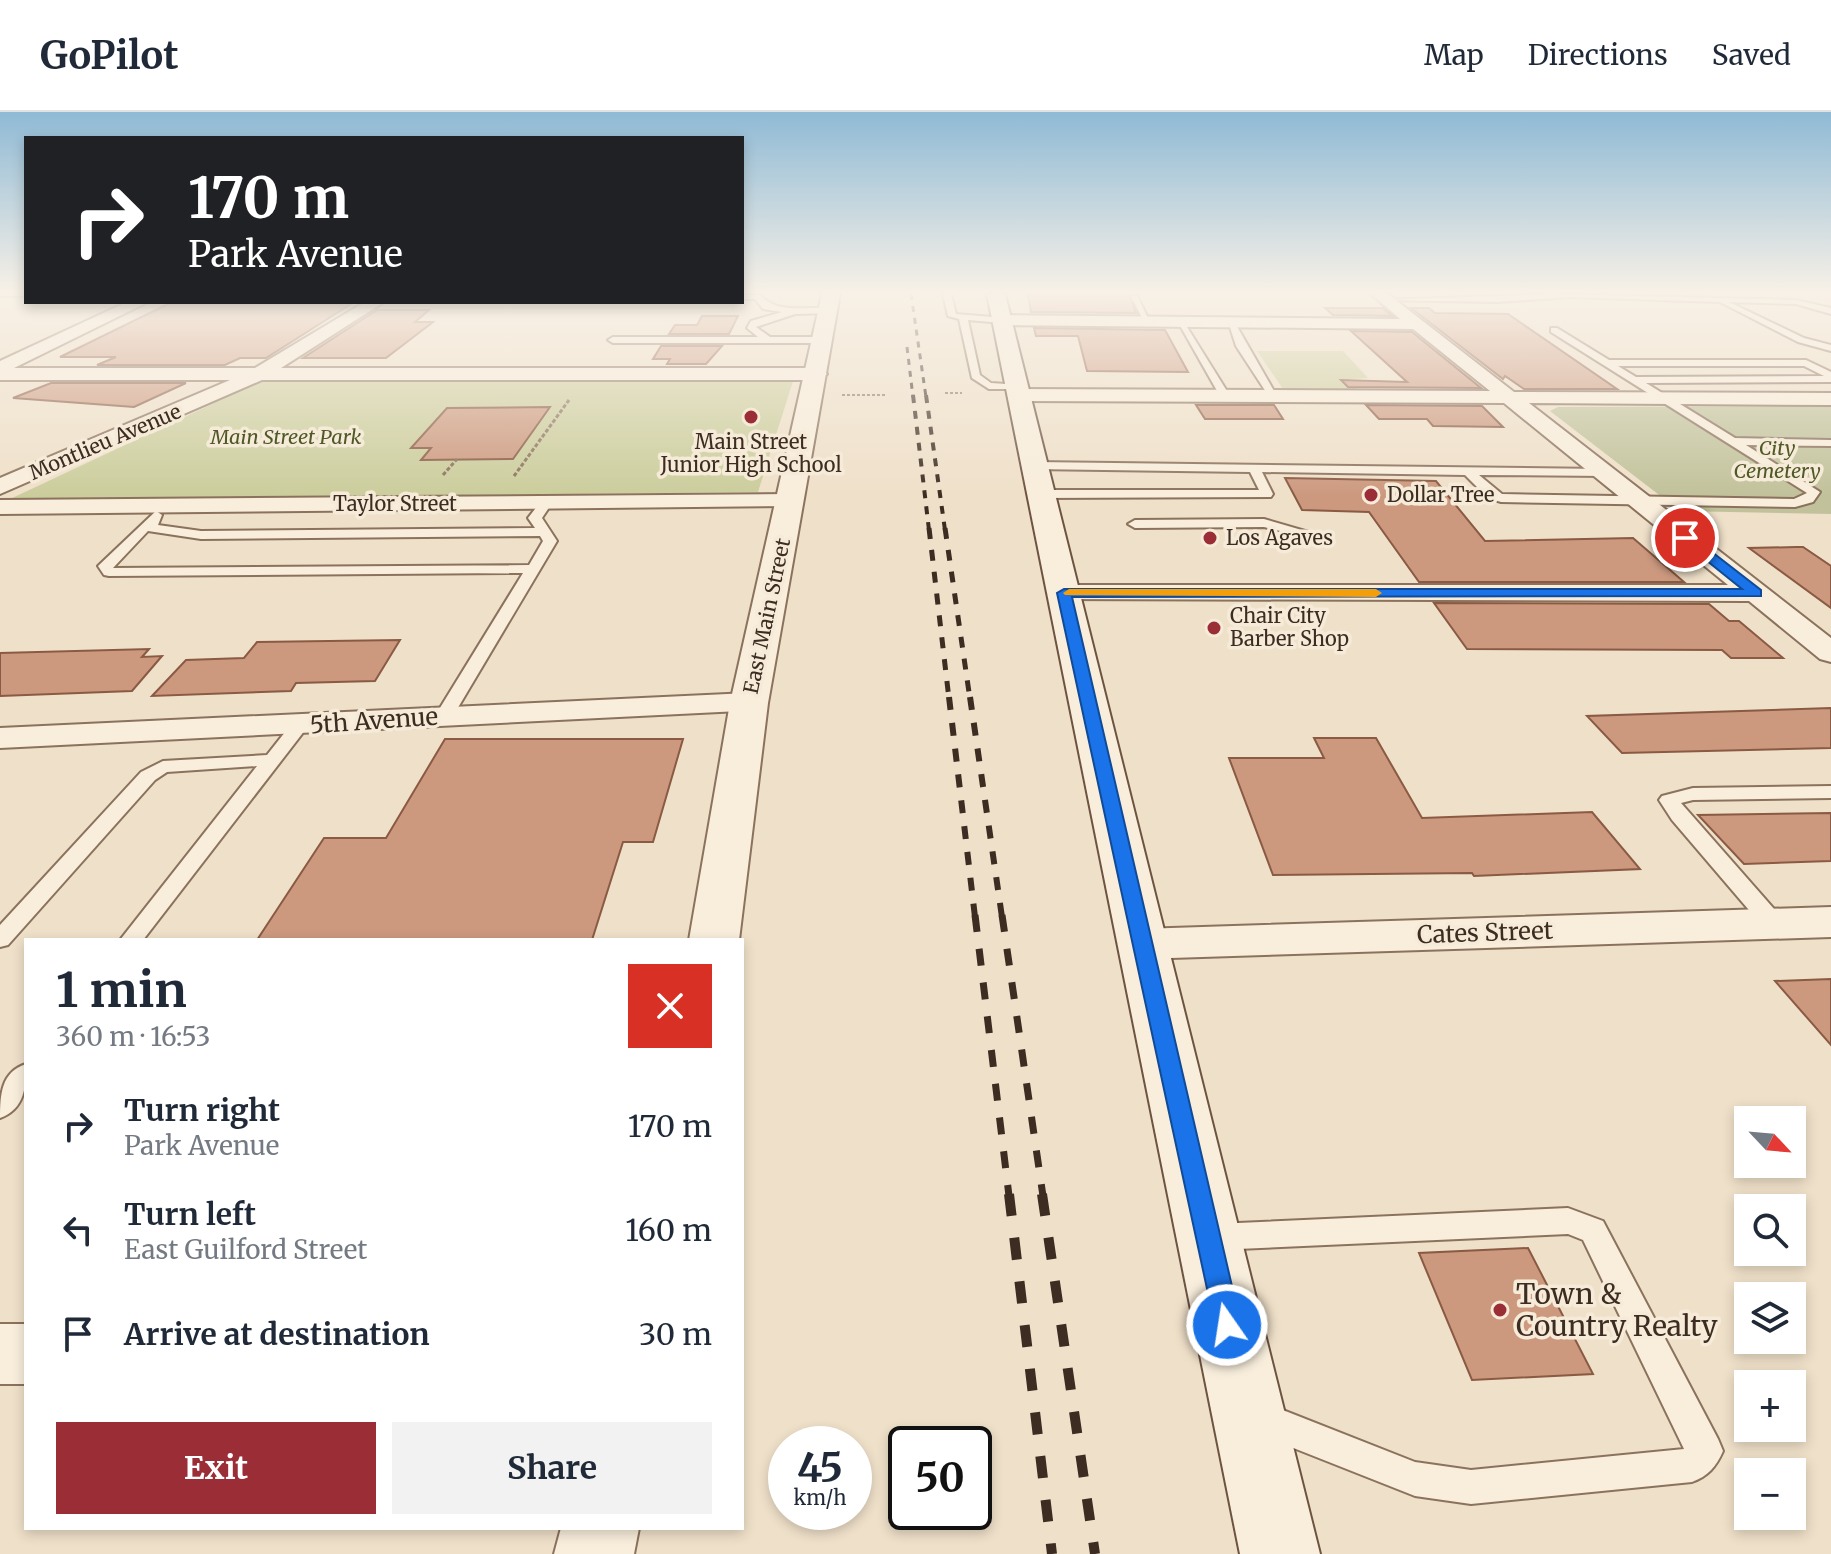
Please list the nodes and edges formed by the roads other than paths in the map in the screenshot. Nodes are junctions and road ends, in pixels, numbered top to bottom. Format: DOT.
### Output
graph roads {
  1 [pos="20,361"];
  2 [pos="280,361"];
  3 [pos="819,361"];
  4 [pos="972,361"];
  5 [pos="1011,361"];
  6 [pos="1205,361"];
  7 [pos="1251,361"];
  8 [pos="1463,361"];
  9 [pos="1605,361"];
  10 [pos="1608,363"];
  11 [pos="1806,363"];
  12 [pos="1831,363"];
  13 [pos="0,371"];
  14 [pos="261,373"];
  15 [pos="1831,377"];
  16 [pos="1636,380"];
  17 [pos="815,384"];
  18 [pos="1017,391"];
  19 [pos="1225,396"];
  20 [pos="1274,396"];
  21 [pos="1509,398"];
  22 [pos="1668,399"];
  23 [pos="1831,399"];
  24 [pos="1735,441"];
  25 [pos="1828,444"];
  26 [pos="1035,466"];
  27 [pos="1254,469"];
  28 [pos="1468,471"];
  29 [pos="1603,473"];
  30 [pos="0,487"];
  31 [pos="1041,494"];
  32 [pos="791,501"];
  33 [pos="1638,501"];
  34 [pos="546,503"];
  35 [pos="169,505"];
  36 [pos="0,507"];
  37 [pos="150,522"];
  38 [pos="1135,524"];
  39 [pos="542,532"];
  40 [pos="1305,533"];
  41 [pos="533,569"];
  42 [pos="1064,593"];
  43 [pos="1756,593"];
  44 [pos="1831,653"];
  45 [pos="749,703"];
  46 [pos="444,716"];
  47 [pos="299,726"];
  48 [pos="0,738"];
  49 [pos="272,760"];
  50 [pos="1831,792"];
  51 [pos="1831,922"];
  52 [pos="1774,924"];
  53 [pos="133,938"];
  54 [pos="714,938"];
  55 [pos="0,939"];
  56 [pos="1140,944"];
  57 [pos="24,1077"];
  58 [pos="0,1107"];
  59 [pos="1207,1237"];
  60 [pos="0,1354"];
  61 [pos="24,1354"];
  62 [pos="1248,1413"];
  63 [pos="600,1530"];
  64 [pos="594,1554"];
  65 [pos="1280,1554"];
  1 -- 13 [label="street"];
  2 -- 14 [label="street, Montlieu Avenue"];
  3 -- 17 [label="main road, East Main Street"];
  4 -- 18 [label="lane"];
  5 -- 18 [label="main road"];
  6 -- 19 [label="lane"];
  7 -- 20 [label="lane"];
  8 -- 21 [label="street"];
  9 -- 10 [label="lane"];
  10 -- 11 [label="lane"];
  10 -- 16 [label="lane"];
  11 -- 12 [label="lane"];
  11 -- 15 [label="lane"];
  13 -- 14 [label="street"];
  14 -- 17 [label="street"];
  14 -- 30 [label="street, Montlieu Avenue"];
  15 -- 16 [label="lane"];
  16 -- 22 [label="lane"];
  17 -- 32 [label="main road, East Main Street"];
  18 -- 19 [label="street"];
  18 -- 26 [label="main road"];
  19 -- 20 [label="street"];
  20 -- 21 [label="street"];
  21 -- 22 [label="street"];
  21 -- 29 [label="street"];
  22 -- 23 [label="street"];
  22 -- 24 [label="lane"];
  24 -- 25 [label="lane"];
  24 -- 33 [label="lane"];
  26 -- 27 [label="lane"];
  26 -- 31 [label="main road"];
  27 -- 28 [label="lane"];
  27 -- 31 [label="lane"];
  28 -- 29 [label="lane"];
  28 -- 33 [label="lane"];
  29 -- 33 [label="street"];
  31 -- 42 [label="main road"];
  32 -- 34 [label="street, Taylor Street"];
  32 -- 45 [label="main road, East Main Street"];
  33 -- 43 [label="street"];
  34 -- 35 [label="street, Taylor Street"];
  34 -- 39 [label="lane"];
  35 -- 36 [label="street, Taylor Street"];
  35 -- 37 [label="lane"];
  37 -- 39 [label="lane"];
  37 -- 41 [label="lane"];
  38 -- 40 [label="lane"];
  39 -- 41 [label="lane"];
  41 -- 46 [label="lane"];
  42 -- 43 [label="street"];
  42 -- 56 [label="main road"];
  43 -- 44 [label="street"];
  45 -- 46 [label="street, 5th Avenue"];
  45 -- 54 [label="main road, East Main Street"];
  46 -- 47 [label="street, 5th Avenue"];
  47 -- 48 [label="street, 5th Avenue"];
  47 -- 49 [label="lane"];
  49 -- 53 [label="lane"];
  49 -- 55 [label="lane"];
  50 -- 52 [label="lane"];
  51 -- 52 [label="street, Cates Street"];
  52 -- 56 [label="street, Cates Street"];
  56 -- 59 [label="main road"];
  57 -- 58 [label="lane"];
  59 -- 62 [label="main road"];
  59 -- 62 [label="lane"];
  60 -- 61 [label="street"];
  62 -- 65 [label="main road"];
  63 -- 64 [label="main road"];
}
